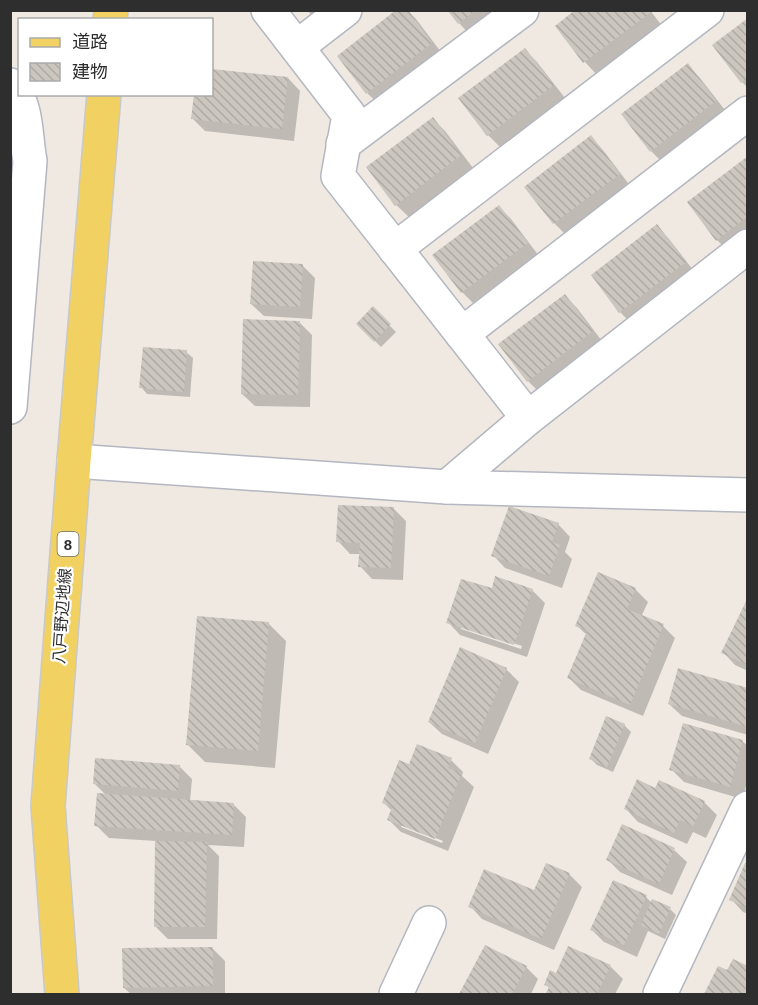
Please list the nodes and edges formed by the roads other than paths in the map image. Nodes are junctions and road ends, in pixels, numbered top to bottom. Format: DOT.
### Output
graph roads {
  1 [pos="268,10"];
  2 [pos="345,10"];
  3 [pos="522,10"];
  4 [pos="707,10"];
  5 [pos="297,47"];
  6 [pos="10,85"];
  7 [pos="104,96"];
  8 [pos="747,113"];
  9 [pos="343,144"];
  10 [pos="747,246"];
  11 [pos="395,249"];
  12 [pos="462,334"];
  13 [pos="10,407"];
  14 [pos="528,418"];
  15 [pos="74,461"];
  16 [pos="447,487"];
  17 [pos="747,495"];
  18 [pos="747,808"];
  19 [pos="429,922"];
  20 [pos="62,994"];
  21 [pos="396,994"];
  22 [pos="660,994"];
  1 -- 5 [label="street"];
  2 -- 5 [label="street"];
  3 -- 9 [label="street"];
  4 -- 11 [label="street"];
  5 -- 9 [label="street"];
  6 -- 13 [label="street"];
  7 -- 15 [label="main road, 八戸野辺地線 / 8"];
  8 -- 12 [label="street"];
  9 -- 11 [label="street"];
  10 -- 14 [label="street"];
  11 -- 12 [label="street"];
  12 -- 14 [label="street"];
  14 -- 16 [label="street"];
  15 -- 16 [label="street"];
  15 -- 20 [label="main road, 八戸野辺地線 / 8"];
  16 -- 17 [label="street"];
  18 -- 22 [label="street"];
  19 -- 21 [label="street"];
}
